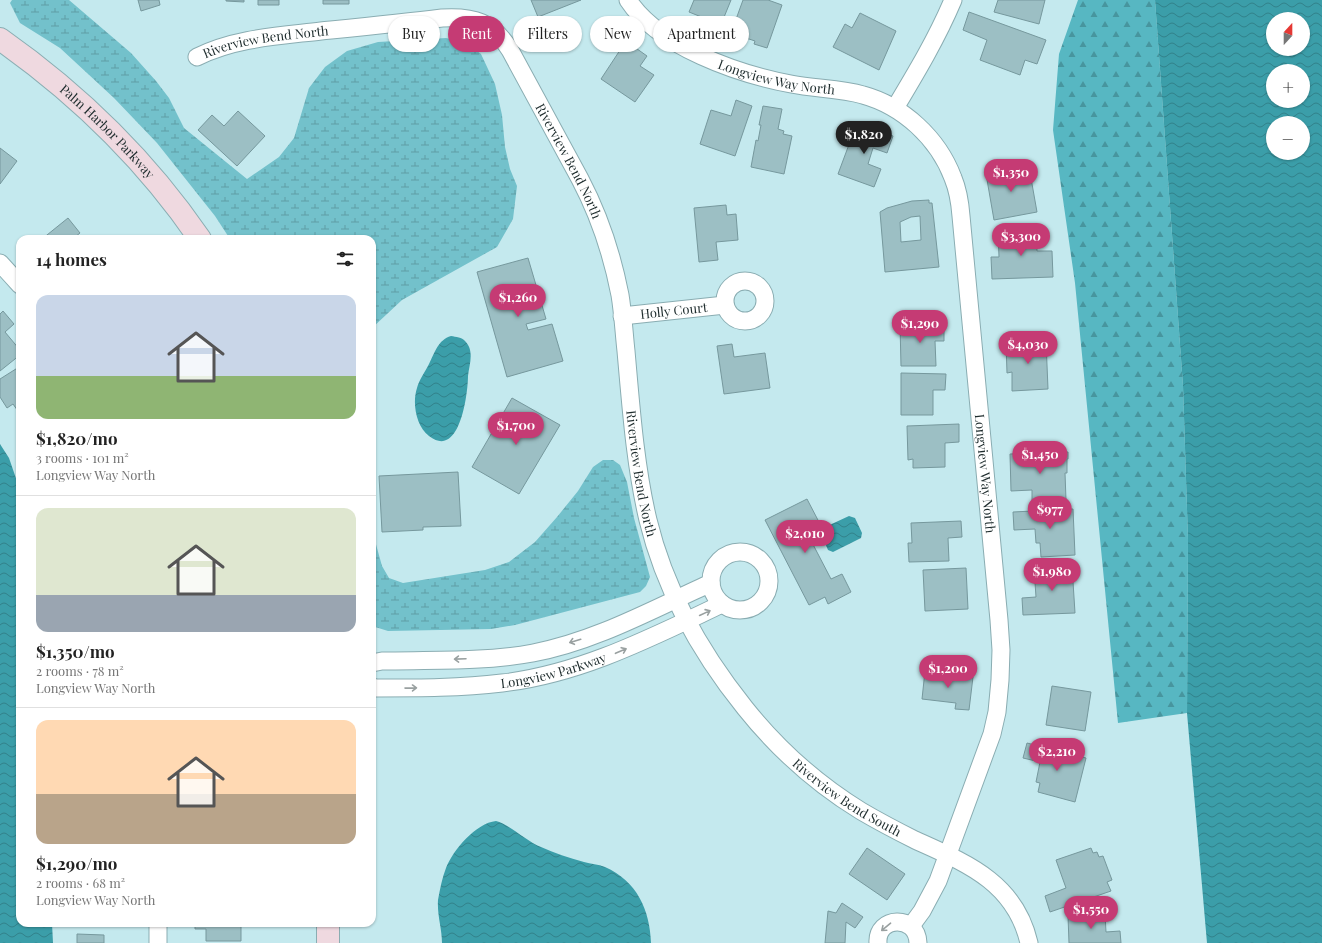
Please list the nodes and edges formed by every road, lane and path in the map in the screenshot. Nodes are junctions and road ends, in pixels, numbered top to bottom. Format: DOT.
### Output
graph roads {
  1 [pos="628,0"];
  2 [pos="953,0"];
  3 [pos="0,39"];
  4 [pos="197,57"];
  5 [pos="896,108"];
  6 [pos="197,235"];
  7 [pos="0,263"];
  8 [pos="16,281"];
  9 [pos="725,305"];
  10 [pos="622,316"];
  11 [pos="711,583"];
  12 [pos="676,599"];
  13 [pos="722,604"];
  14 [pos="687,621"];
  15 [pos="433,660"];
  16 [pos="376,663"];
  17 [pos="434,687"];
  18 [pos="376,688"];
  19 [pos="948,854"];
  20 [pos="911,926"];
  21 [pos="158,927"];
  22 [pos="328,927"];
  23 [pos="158,943"];
  24 [pos="328,943"];
  25 [pos="878,943"];
  26 [pos="918,943"];
  27 [pos="1029,943"];
  1 -- 5 [label="street, Longview Way North"];
  2 -- 5 [label="street"];
  3 -- 6 [label="street, Palm Harbor Parkway"];
  4 -- 10 [label="street, Riverview Bend North"];
  5 -- 19 [label="street, Longview Way North"];
  7 -- 8 [label="street"];
  9 -- 10 [label="street, Holly Court"];
  10 -- 12 [label="street, Riverview Bend North"];
  11 -- 12 [label="street, Longview Parkway"];
  11 -- 13 [label="street"];
  11 -- 13 [label="street"];
  12 -- 14 [label="street, Riverview Bend North"];
  12 -- 15 [label="street, Longview Parkway, one-way"];
  14 -- 13 [label="street, Longview Parkway, one-way"];
  17 -- 14 [label="street, Longview Parkway, one-way"];
  14 -- 19 [label="street, Riverview Bend South"];
  15 -- 16 [label="street, Longview Parkway"];
  15 -- 17 [label="street"];
  18 -- 17 [label="street, Longview Parkway, one-way"];
  19 -- 20 [label="street, Longview Way North"];
  19 -- 27 [label="street, Riverview Bend South"];
  20 -- 25 [label="street, one-way"];
  20 -- 26 [label="street"];
  21 -- 23 [label="street"];
  22 -- 24 [label="street"];
}
